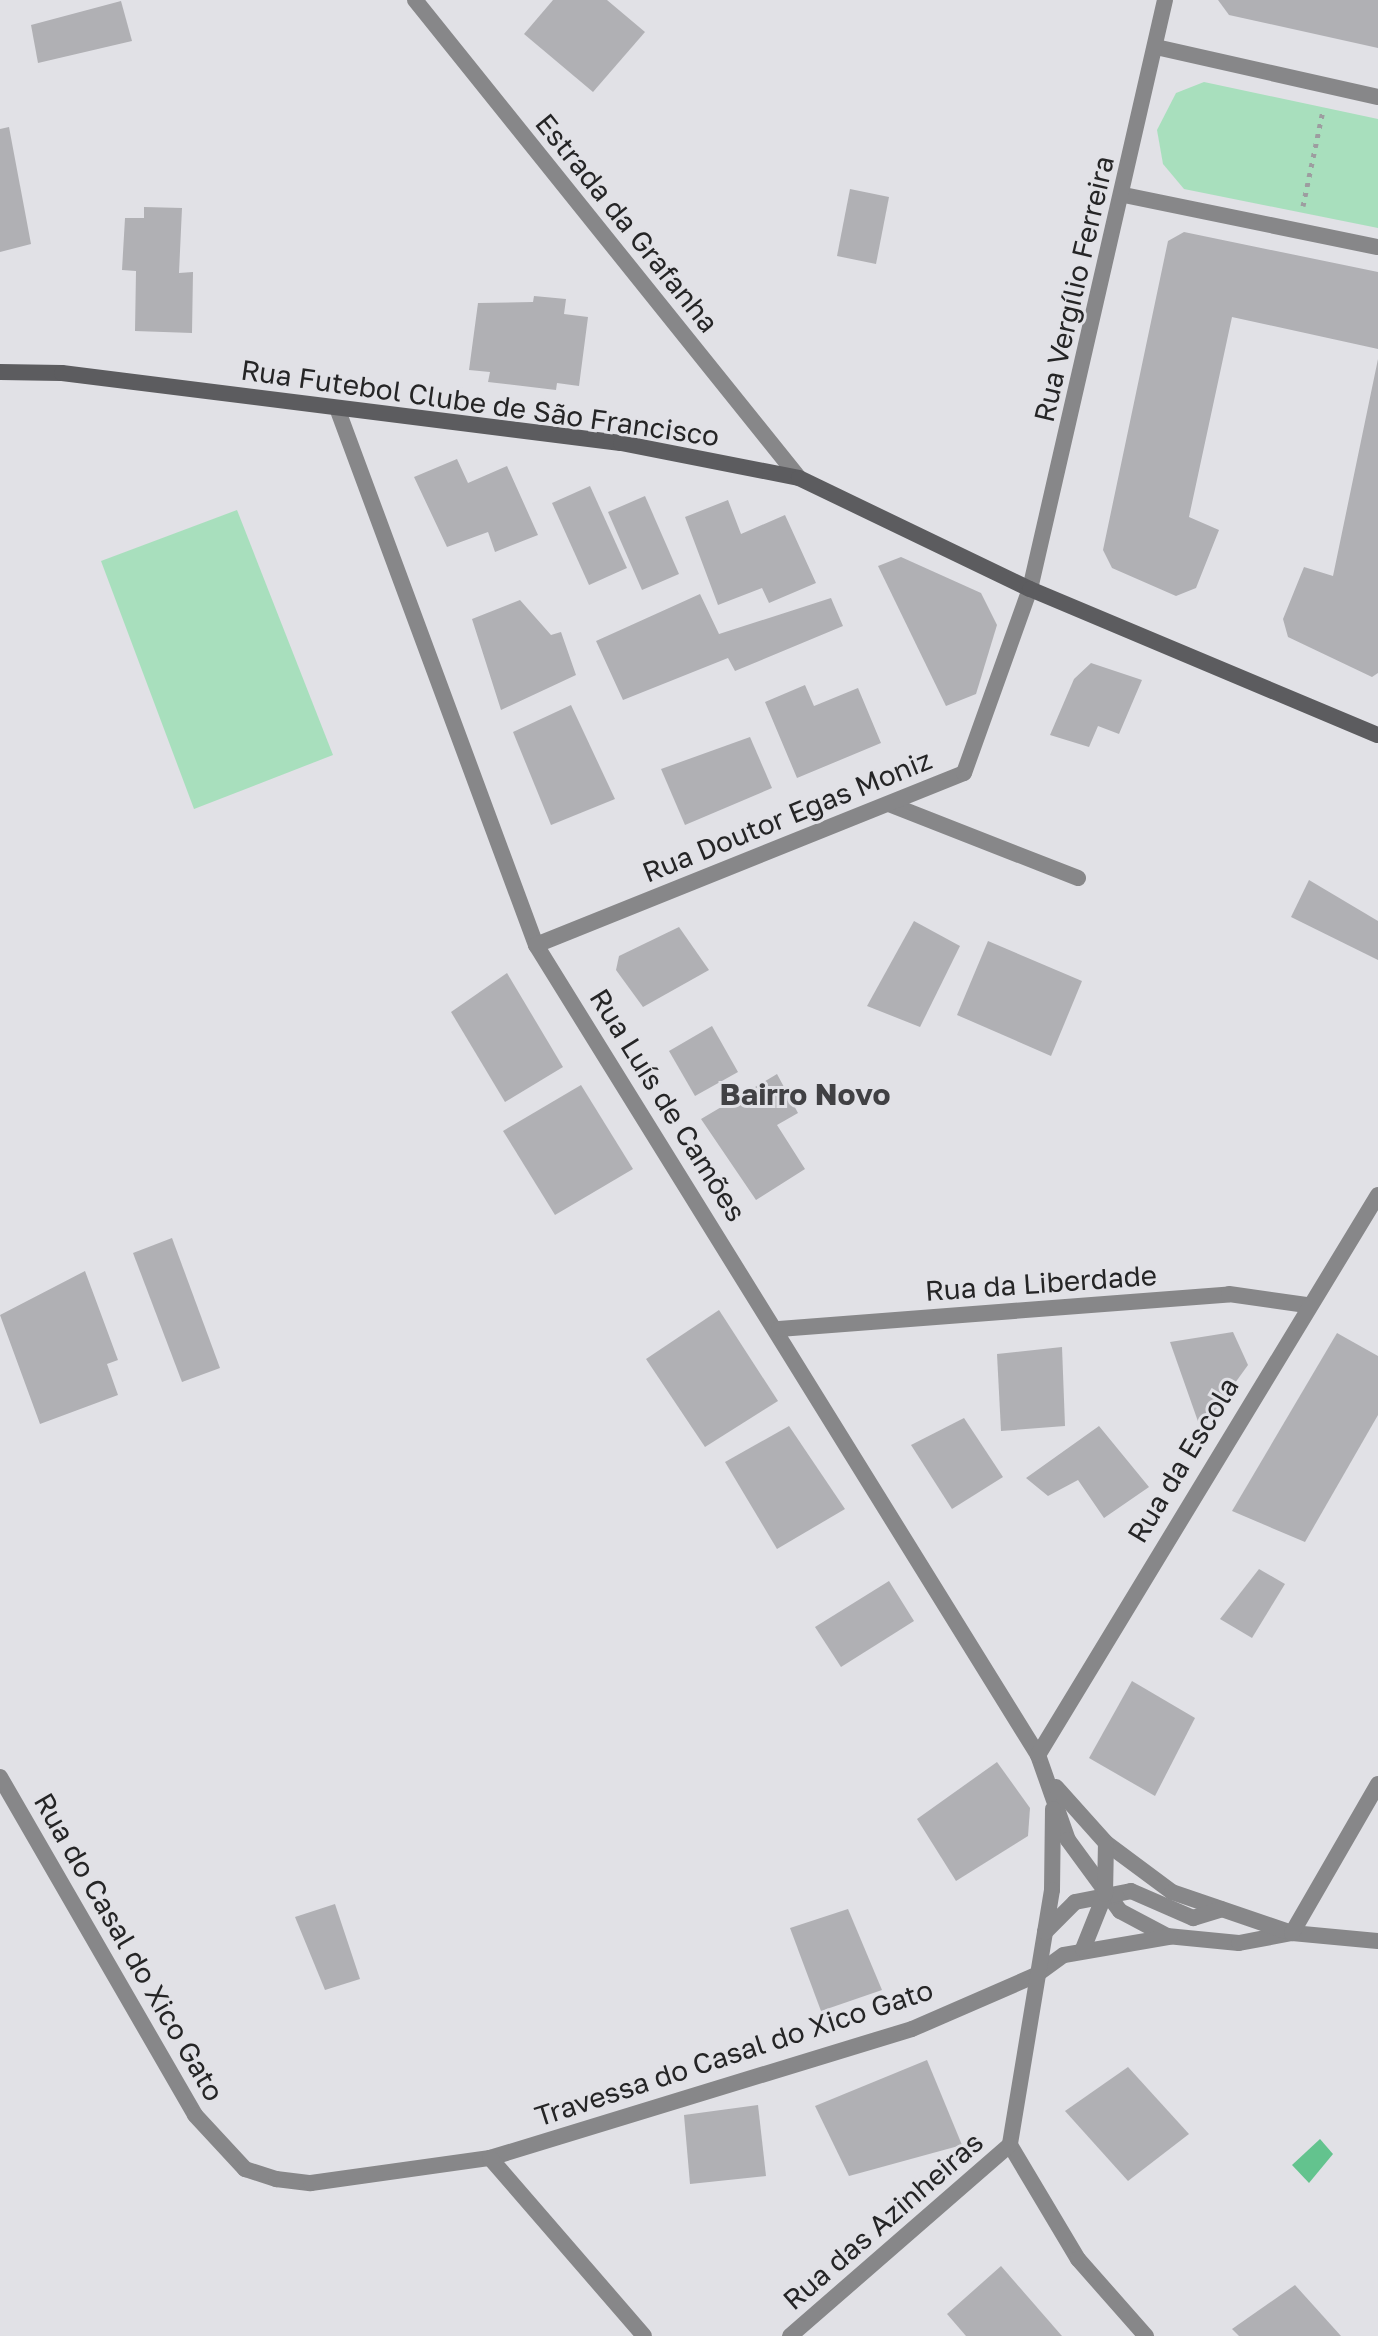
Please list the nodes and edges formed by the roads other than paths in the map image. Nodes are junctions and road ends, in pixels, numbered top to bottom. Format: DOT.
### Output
graph roads {
  1 [pos="415,0"];
  2 [pos="1165,0"];
  3 [pos="1156,47"];
  4 [pos="1378,97"];
  5 [pos="1124,195"];
  6 [pos="1378,247"];
  7 [pos="0,372"];
  8 [pos="337,408"];
  9 [pos="799,478"];
  10 [pos="1030,589"];
  11 [pos="1378,735"];
  12 [pos="889,804"];
  13 [pos="1078,878"];
  14 [pos="536,945"];
  15 [pos="1378,1195"];
  16 [pos="1306,1305"];
  17 [pos="779,1329"];
  18 [pos="1038,1755"];
  19 [pos="0,1777"];
  20 [pos="1052,1783"];
  21 [pos="1378,1784"];
  22 [pos="1106,1843"];
  23 [pos="1105,1894"];
  24 [pos="1222,1909"];
  25 [pos="1044,1933"];
  26 [pos="1292,1933"];
  27 [pos="1171,1937"];
  28 [pos="1378,1941"];
  29 [pos="1083,1949"];
  30 [pos="1036,1975"];
  31 [pos="1010,2145"];
  32 [pos="490,2158"];
  33 [pos="644,2336"];
  34 [pos="790,2336"];
  35 [pos="1146,2336"];
  1 -- 9 [label="street, Estrada da Grafanha"];
  2 -- 3 [label="street, Rua Vergílio Ferreira"];
  3 -- 4 [label="street"];
  3 -- 5 [label="street, Rua Vergílio Ferreira"];
  5 -- 6 [label="street"];
  5 -- 10 [label="street, Rua Vergílio Ferreira"];
  7 -- 8 [label="street, Rua Futebol Clube de São Francisco"];
  8 -- 9 [label="street, Rua Futebol Clube de São Francisco"];
  8 -- 14 [label="street, Rua Luís de Camões"];
  9 -- 10 [label="street, Rua Futebol Clube de São Francisco"];
  10 -- 11 [label="street, Rua Futebol Clube de São Francisco"];
  10 -- 12 [label="street, Rua Doutor Egas Moniz"];
  12 -- 13 [label="street"];
  12 -- 14 [label="street, Rua Doutor Egas Moniz"];
  14 -- 17 [label="street, Rua Luís de Camões"];
  15 -- 16 [label="street, Rua da Escola"];
  16 -- 17 [label="street, Rua da Liberdade"];
  16 -- 18 [label="street, Rua da Escola"];
  17 -- 18 [label="street, Rua Luís de Camões"];
  18 -- 20 [label="street, Rua Luís de Camões"];
  19 -- 32 [label="street, Rua do Casal do Xico Gato"];
  20 -- 22 [label="street"];
  20 -- 23 [label="street"];
  20 -- 25 [label="street"];
  21 -- 26 [label="street"];
  22 -- 23 [label="street"];
  22 -- 24 [label="street"];
  23 -- 24 [label="street"];
  23 -- 25 [label="street"];
  23 -- 27 [label="street"];
  23 -- 29 [label="street"];
  24 -- 26 [label="street"];
  25 -- 30 [label="street"];
  26 -- 27 [label="street"];
  26 -- 28 [label="street"];
  27 -- 29 [label="street"];
  29 -- 30 [label="street, Travessa do Casal do Xico Gato"];
  30 -- 31 [label="street"];
  30 -- 32 [label="street, Travessa do Casal do Xico Gato"];
  31 -- 34 [label="street, Rua das Azinheiras"];
  31 -- 35 [label="street"];
  32 -- 33 [label="street"];
}
